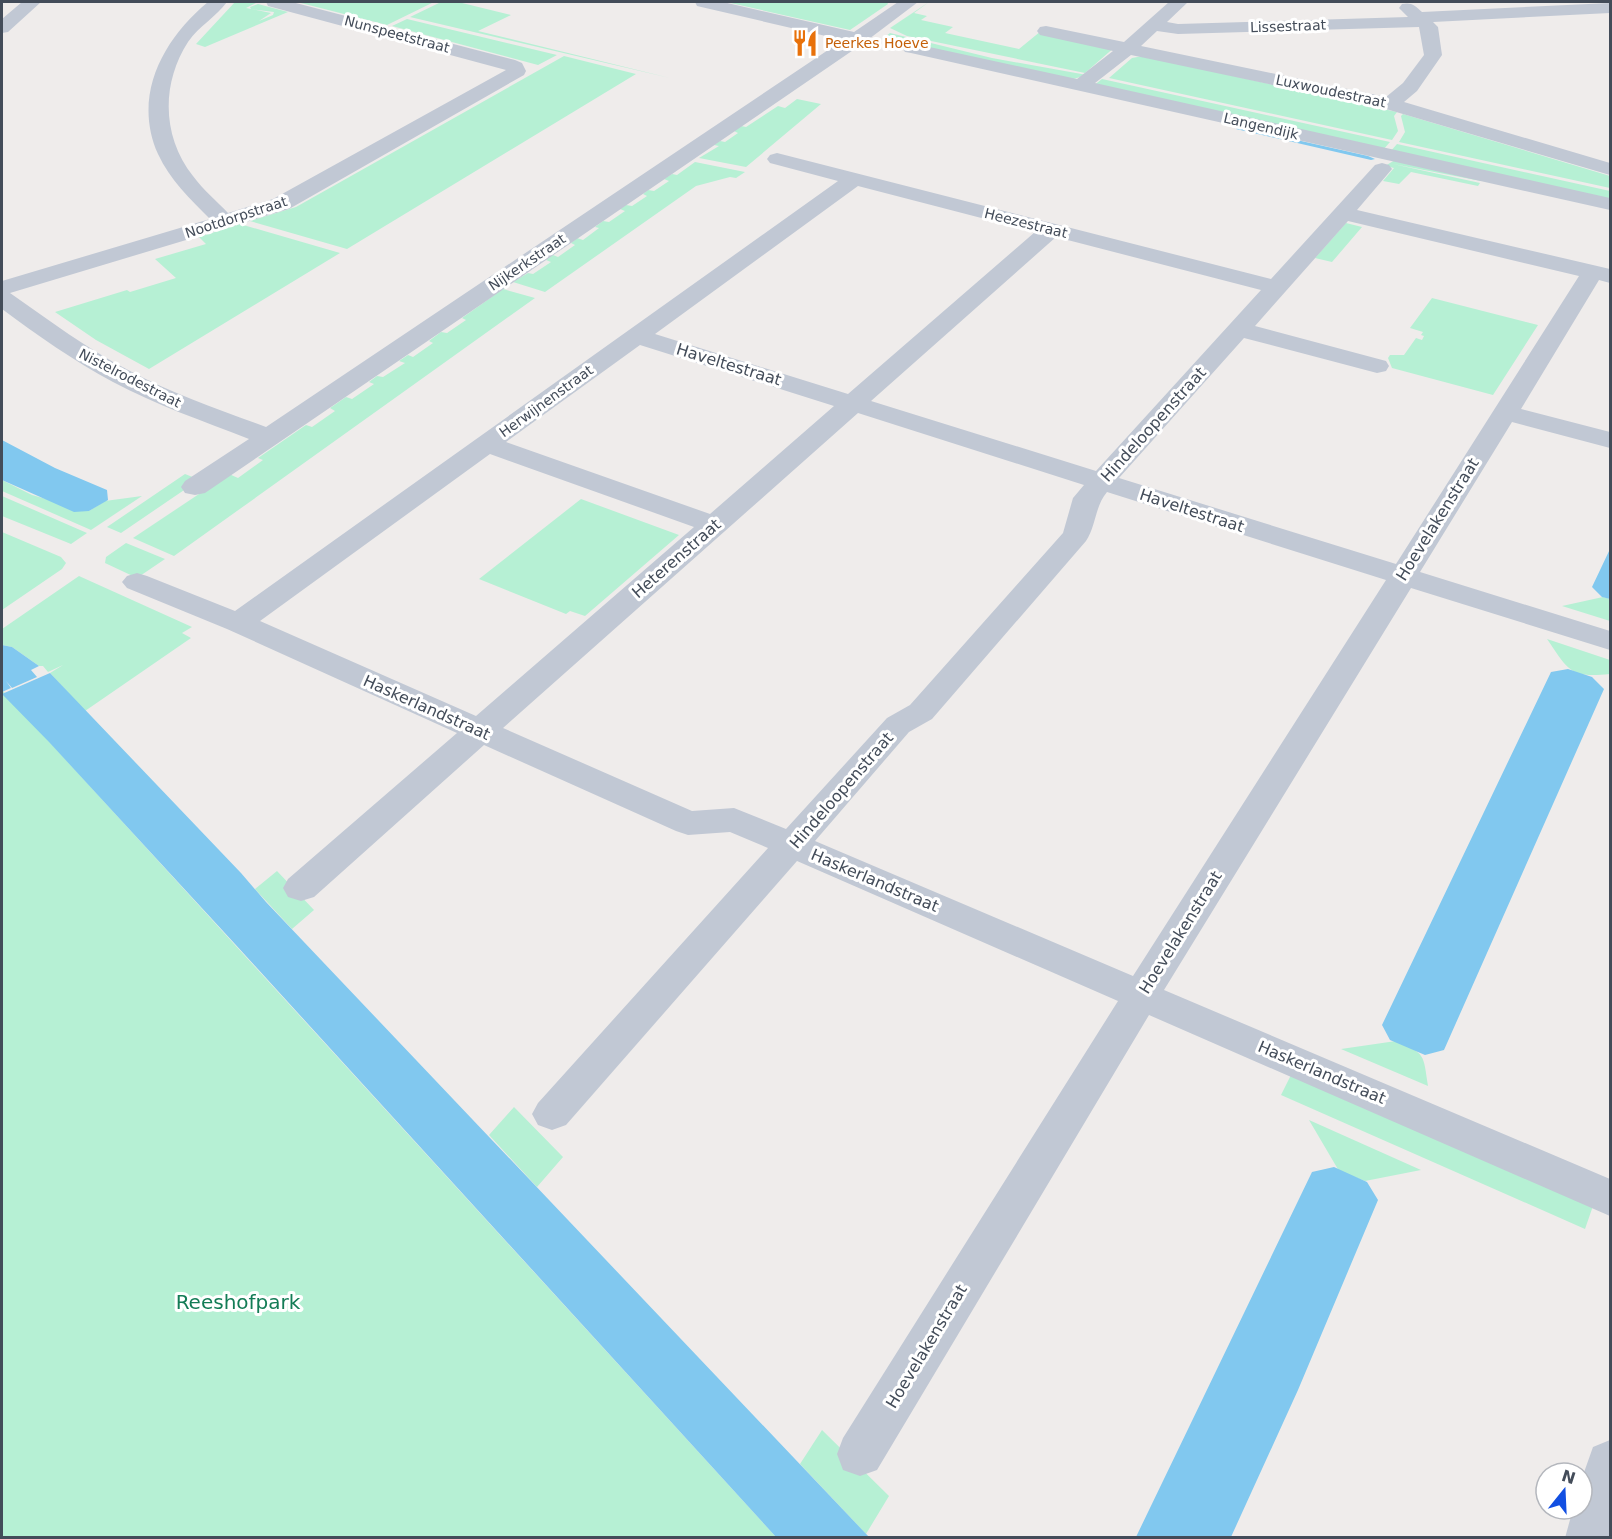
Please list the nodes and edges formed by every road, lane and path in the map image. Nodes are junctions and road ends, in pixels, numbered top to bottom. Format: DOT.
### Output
graph roads {
  1 [pos="32,2"];
  2 [pos="218,2"];
  3 [pos="274,2"];
  4 [pos="703,2"];
  5 [pos="909,2"];
  6 [pos="1179,2"];
  7 [pos="1400,2"];
  8 [pos="1611,8"];
  9 [pos="1424,22"];
  10 [pos="1611,24"];
  11 [pos="1152,25"];
  12 [pos="2,28"];
  13 [pos="1046,31"];
  14 [pos="859,38"];
  15 [pos="1129,47"];
  16 [pos="910,48"];
  17 [pos="517,71"];
  18 [pos="1080,86"];
  19 [pos="1390,104"];
  20 [pos="777,159"];
  21 [pos="1382,169"];
  22 [pos="1611,169"];
  23 [pos="855,179"];
  24 [pos="1611,204"];
  25 [pos="1343,213"];
  26 [pos="224,221"];
  27 [pos="1052,229"];
  28 [pos="1602,274"];
  29 [pos="1275,287"];
  30 [pos="2,288"];
  31 [pos="2,298"];
  32 [pos="1239,329"];
  33 [pos="637,336"];
  34 [pos="1377,366"];
  35 [pos="852,403"];
  36 [pos="1504,412"];
  37 [pos="268,437"];
  38 [pos="1611,440"];
  39 [pos="486,444"];
  40 [pos="1102,482"];
  41 [pos="195,487"];
  42 [pos="714,525"];
  43 [pos="1402,576"];
  44 [pos="137,582"];
  45 [pos="238,623"];
  46 [pos="1611,641"];
  47 [pos="480,730"];
  48 [pos="792,845"];
  49 [pos="301,888"];
  50 [pos="1142,994"];
  51 [pos="552,1114"];
  52 [pos="1611,1198"];
  53 [pos="860,1454"];
  54 [pos="1611,1463"];
  55 [pos="1589,1538"];
  1 -- 12 [label="street"];
  2 -- 26 [label="street"];
  3 -- 17 [label="street, Nunspeetstraat"];
  4 -- 14 [label="street"];
  5 -- 14 [label="street, Nijkerkstraat"];
  6 -- 11 [label="street"];
  7 -- 9 [label="street"];
  8 -- 9 [label="street, Lissestraat"];
  9 -- 10 [label="street, Lissestraat"];
  9 -- 11 [label="street, Lissestraat"];
  9 -- 19 [label="street"];
  11 -- 15 [label="street"];
  13 -- 15 [label="street, Luxwoudestraat"];
  14 -- 37 [label="street, Nijkerkstraat"];
  15 -- 18 [label="street"];
  15 -- 19 [label="street, Luxwoudestraat"];
  16 -- 18 [label="street, Langendijk"];
  17 -- 26 [label="street, Nootdorpstraat"];
  18 -- 24 [label="street, Langendijk"];
  19 -- 22 [label="street, Luxwoudestraat"];
  20 -- 23 [label="street, Heezestraat"];
  21 -- 25 [label="street, Hindeloopenstraat"];
  23 -- 27 [label="street, Heezestraat"];
  23 -- 33 [label="street, Herwijnenstraat"];
  25 -- 28 [label="street"];
  25 -- 29 [label="street, Hindeloopenstraat"];
  26 -- 30 [label="street, Nootdorpstraat"];
  27 -- 29 [label="street, Heezestraat"];
  27 -- 35 [label="street, Heterenstraat"];
  28 -- 36 [label="street, Hoevelakenstraat"];
  29 -- 32 [label="street, Hindeloopenstraat"];
  31 -- 37 [label="street, Nistelrodestraat"];
  32 -- 34 [label="street"];
  32 -- 40 [label="street, Hindeloopenstraat"];
  33 -- 35 [label="street, Haveltestraat"];
  33 -- 39 [label="street, Herwijnenstraat"];
  35 -- 40 [label="street, Haveltestraat"];
  35 -- 42 [label="street, Heterenstraat"];
  36 -- 38 [label="street"];
  36 -- 43 [label="street, Hoevelakenstraat"];
  37 -- 41 [label="street, Nijkerkstraat"];
  39 -- 42 [label="street"];
  39 -- 45 [label="street, Herwijnenstraat"];
  40 -- 43 [label="street, Haveltestraat"];
  40 -- 48 [label="street, Hindeloopenstraat"];
  42 -- 47 [label="street, Heterenstraat"];
  43 -- 46 [label="street, Haveltestraat"];
  43 -- 50 [label="street, Hoevelakenstraat"];
  44 -- 45 [label="street, Haskerlandstraat"];
  45 -- 47 [label="street, Haskerlandstraat"];
  47 -- 48 [label="street, Haskerlandstraat"];
  47 -- 49 [label="street, Heterenstraat"];
  48 -- 50 [label="street, Haskerlandstraat"];
  48 -- 51 [label="street, Hindeloopenstraat"];
  50 -- 52 [label="street, Haskerlandstraat"];
  50 -- 53 [label="street, Hoevelakenstraat"];
  54 -- 55 [label="street"];
}
